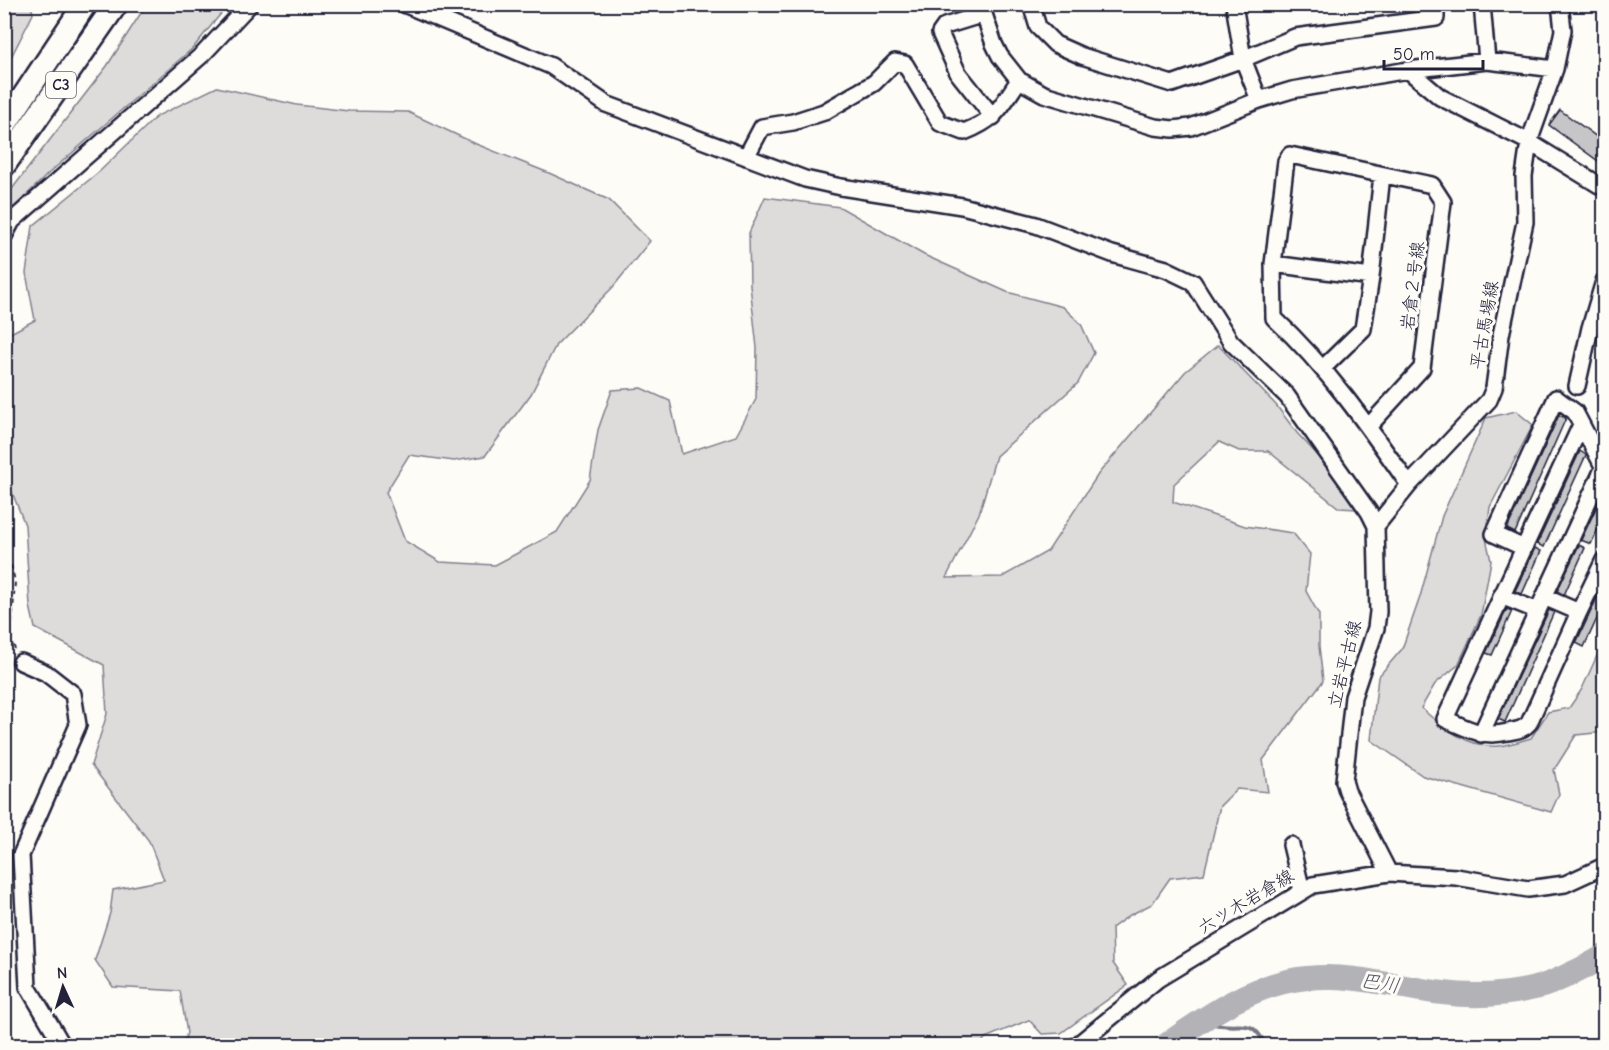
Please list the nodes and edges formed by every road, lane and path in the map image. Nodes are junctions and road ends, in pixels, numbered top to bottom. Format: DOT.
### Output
graph roads {
  1 [pos="85,4"];
  2 [pos="116,4"];
  3 [pos="250,4"];
  4 [pos="404,4"];
  5 [pos="1031,4"];
  6 [pos="1234,4"];
  7 [pos="1436,4"];
  8 [pos="1482,4"];
  9 [pos="1560,4"];
  10 [pos="984,9"];
  11 [pos="1244,59"];
  12 [pos="1487,61"];
  13 [pos="1555,69"];
  14 [pos="1408,70"];
  15 [pos="1019,80"];
  16 [pos="1259,100"];
  17 [pos="993,117"];
  18 [pos="4,126"];
  19 [pos="1529,142"];
  20 [pos="746,157"];
  21 [pos="4,165"];
  22 [pos="1382,175"];
  23 [pos="1605,188"];
  24 [pos="4,236"];
  25 [pos="1273,264"];
  26 [pos="1371,277"];
  27 [pos="1605,281"];
  28 [pos="1323,368"];
  29 [pos="1577,386"];
  30 [pos="1581,425"];
  31 [pos="1369,426"];
  32 [pos="1604,468"];
  33 [pos="1409,485"];
  34 [pos="1376,526"];
  35 [pos="4,539"];
  36 [pos="1524,548"];
  37 [pos="1603,569"];
  38 [pos="1501,596"];
  39 [pos="1541,604"];
  40 [pos="1579,612"];
  41 [pos="21,662"];
  42 [pos="1481,734"];
  43 [pos="1291,845"];
  44 [pos="1605,866"];
  45 [pos="1389,873"];
  46 [pos="1302,891"];
  47 [pos="63,1046"];
  48 [pos="1076,1046"];
  1 -- 18 [label="highway, C3"];
  2 -- 21 [label="highway, C3"];
  3 -- 24 [label="street"];
  4 -- 20 [label="street"];
  5 -- 11 [label="street"];
  6 -- 11 [label="street"];
  7 -- 11 [label="street"];
  8 -- 12 [label="street"];
  9 -- 13 [label="street, 平古馬場線"];
  10 -- 15 [label="street"];
  10 -- 17 [label="street"];
  11 -- 16 [label="street"];
  12 -- 13 [label="street"];
  12 -- 14 [label="street"];
  13 -- 19 [label="street, 平古馬場線"];
  14 -- 16 [label="street"];
  14 -- 19 [label="street"];
  15 -- 16 [label="street"];
  15 -- 17 [label="street"];
  17 -- 20 [label="street"];
  19 -- 23 [label="street"];
  19 -- 33 [label="street, 平古馬場線"];
  20 -- 34 [label="street"];
  22 -- 25 [label="street, 岩倉２号線"];
  22 -- 26 [label="street"];
  22 -- 31 [label="street, 岩倉２号線"];
  25 -- 26 [label="street"];
  25 -- 28 [label="street"];
  26 -- 28 [label="street"];
  27 -- 29 [label="street"];
  28 -- 31 [label="street"];
  30 -- 32 [label="street"];
  30 -- 36 [label="street"];
  30 -- 36 [label="street"];
  31 -- 33 [label="street"];
  32 -- 39 [label="street"];
  33 -- 34 [label="street, 平古馬場線"];
  34 -- 45 [label="street, 立岩平古線"];
  35 -- 41 [label="path"];
  36 -- 38 [label="street"];
  37 -- 40 [label="street"];
  38 -- 39 [label="street"];
  38 -- 42 [label="street"];
  39 -- 40 [label="street"];
  39 -- 42 [label="street"];
  40 -- 42 [label="street"];
  41 -- 47 [label="street"];
  43 -- 46 [label="street"];
  44 -- 45 [label="street, 六ツ木岩倉線"];
  45 -- 46 [label="street, 六ツ木岩倉線"];
  46 -- 48 [label="street, 六ツ木岩倉線"];
}
